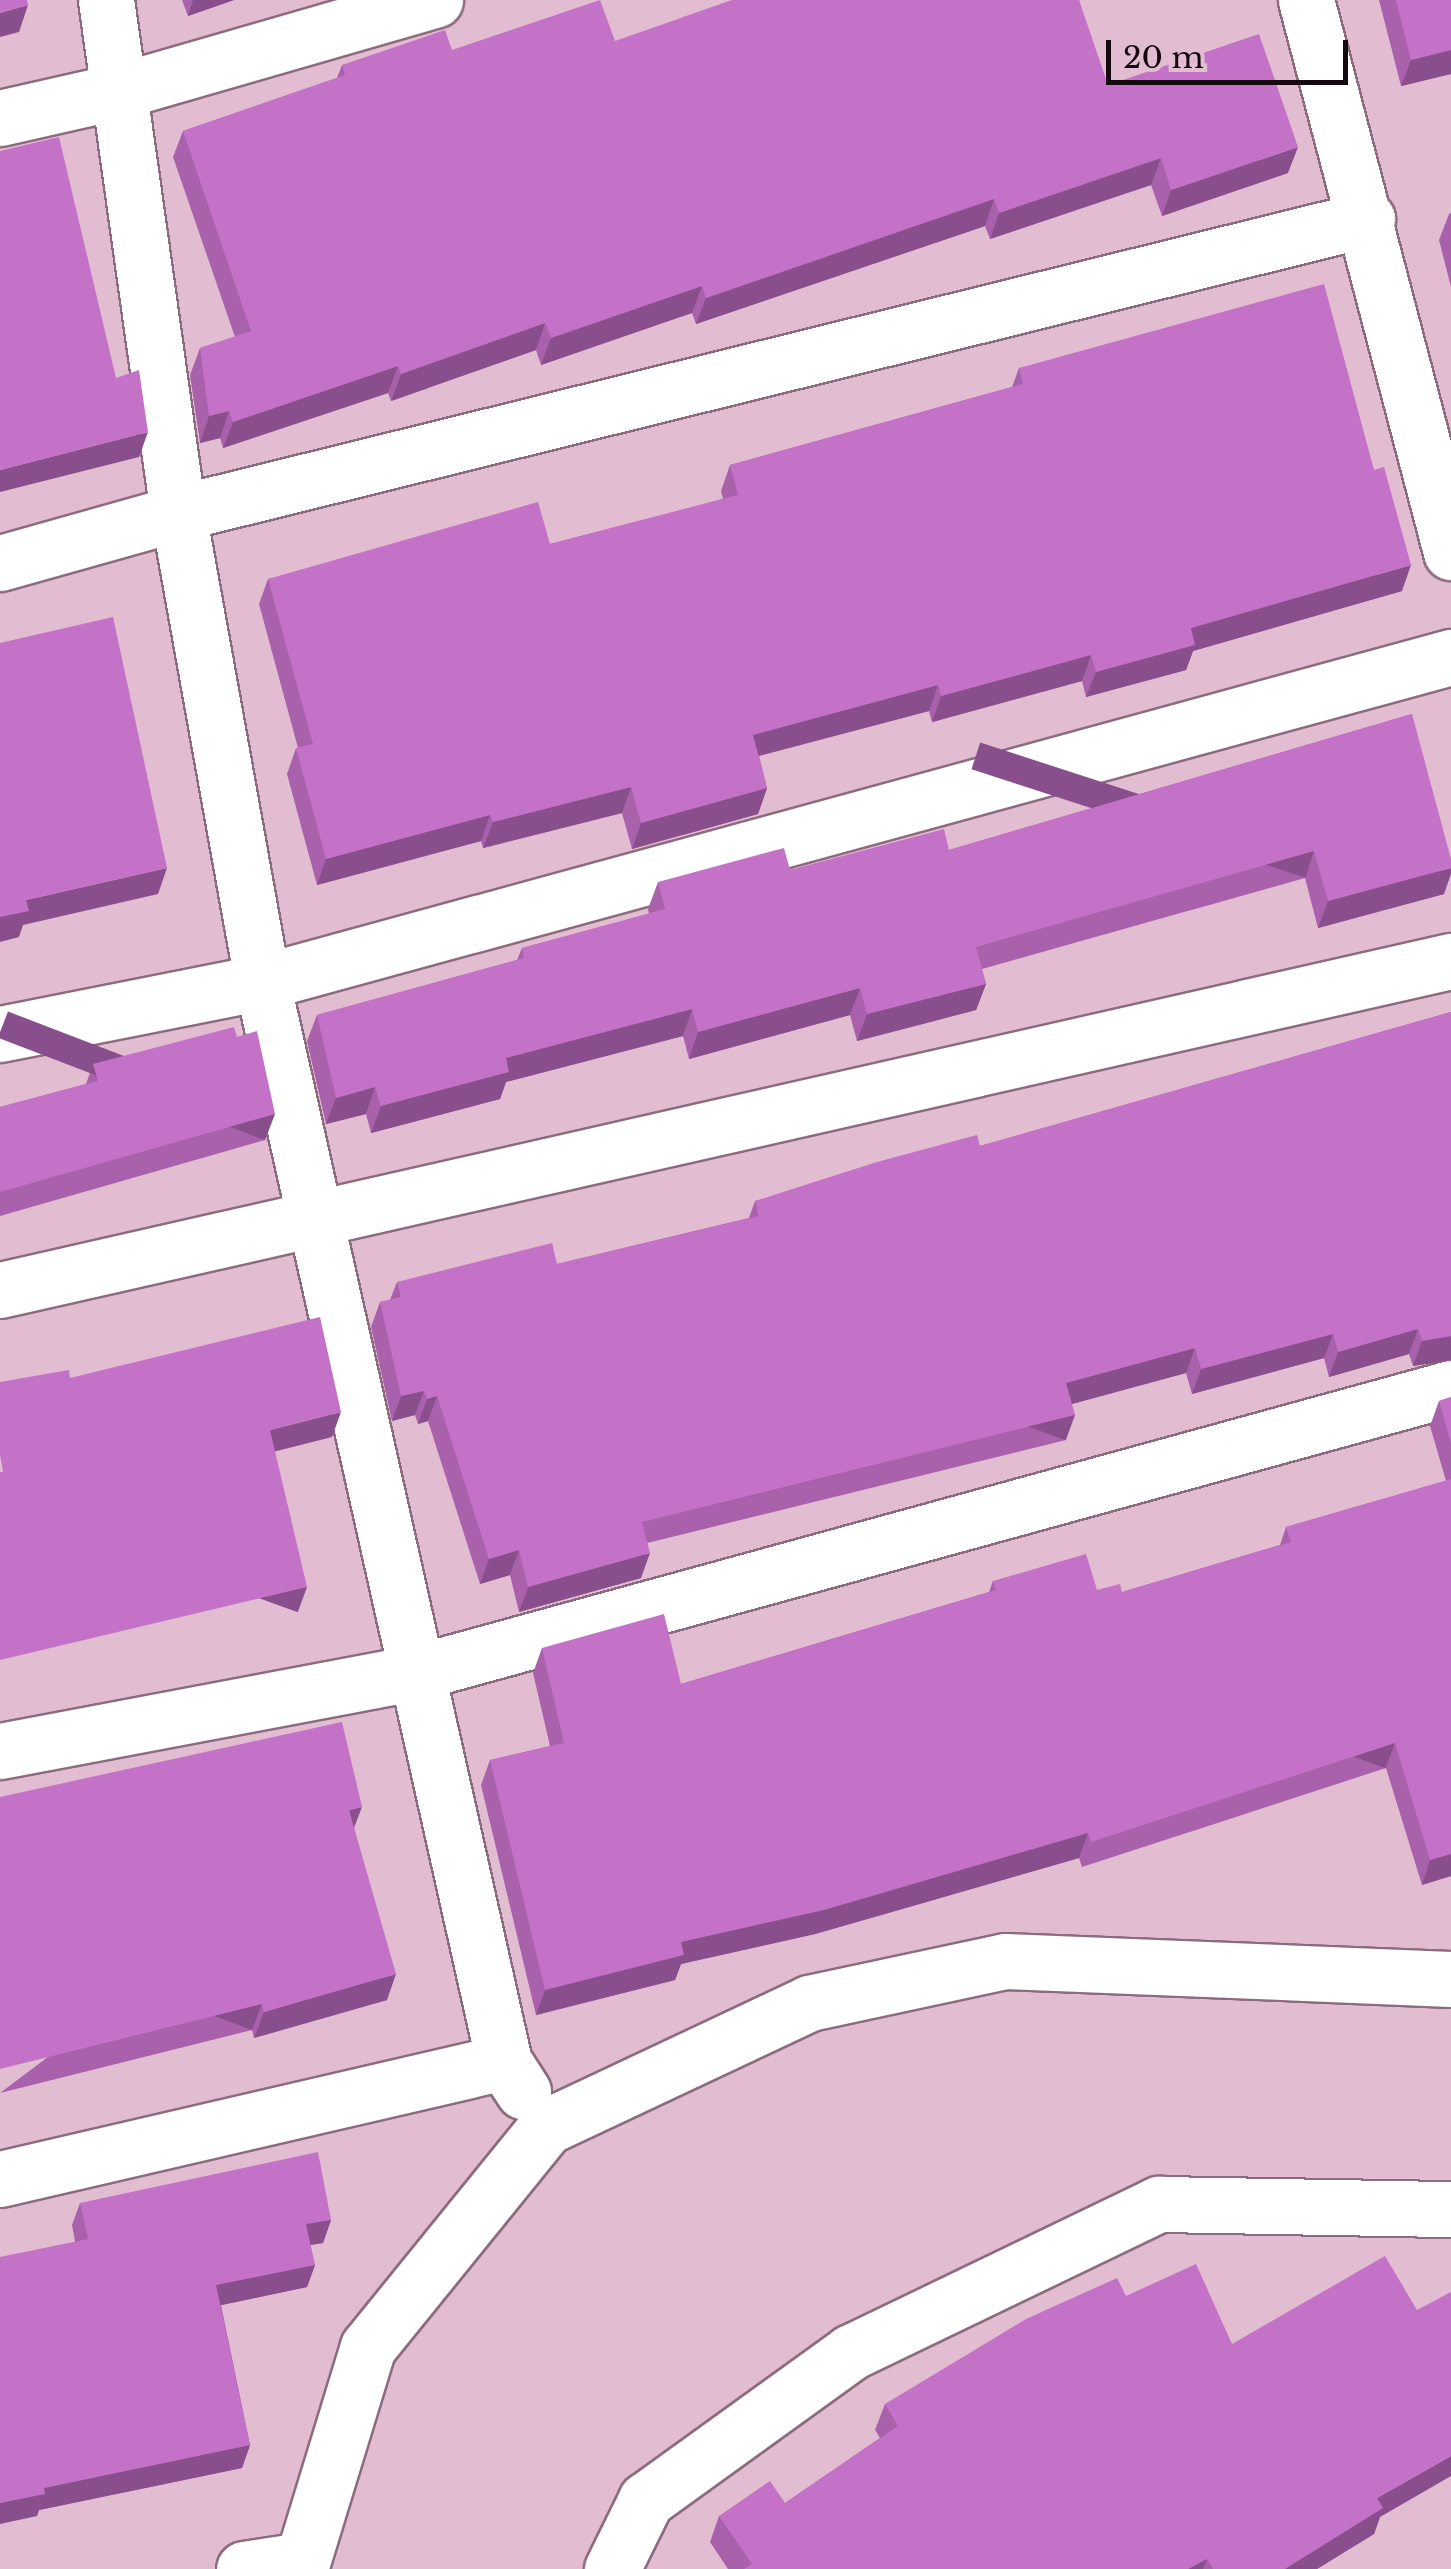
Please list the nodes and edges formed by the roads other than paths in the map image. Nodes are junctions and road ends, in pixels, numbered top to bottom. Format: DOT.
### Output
graph roads {
  1 [pos="106,0"];
  2 [pos="435,0"];
  3 [pos="1306,0"];
  4 [pos="119,91"];
  5 [pos="0,118"];
  6 [pos="1367,219"];
  7 [pos="178,513"];
  8 [pos="1451,552"];
  9 [pos="0,564"];
  10 [pos="1451,657"];
  11 [pos="1451,961"];
  12 [pos="262,982"];
  13 [pos="0,1034"];
  14 [pos="312,1223"];
  15 [pos="0,1290"];
  16 [pos="1451,1388"];
  17 [pos="414,1673"];
  18 [pos="0,1752"];
  19 [pos="1451,1979"];
  20 [pos="504,2062"];
  21 [pos="546,2127"];
  22 [pos="0,2179"];
  23 [pos="1451,2209"];
  24 [pos="301,2564"];
  25 [pos="244,2569"];
  26 [pos="612,2569"];
  1 -- 4 [label="street"];
  2 -- 4 [label="street"];
  3 -- 6 [label="street"];
  4 -- 5 [label="street"];
  4 -- 7 [label="street"];
  6 -- 7 [label="street"];
  6 -- 8 [label="street"];
  7 -- 9 [label="street"];
  7 -- 12 [label="street"];
  10 -- 12 [label="street"];
  11 -- 14 [label="street"];
  12 -- 13 [label="street"];
  12 -- 14 [label="street"];
  14 -- 15 [label="street"];
  14 -- 17 [label="street"];
  16 -- 17 [label="street"];
  17 -- 18 [label="street"];
  17 -- 20 [label="street"];
  19 -- 21 [label="street"];
  20 -- 21 [label="street"];
  20 -- 22 [label="street"];
  21 -- 24 [label="street"];
  23 -- 26 [label="street"];
  24 -- 25 [label="street"];
}
